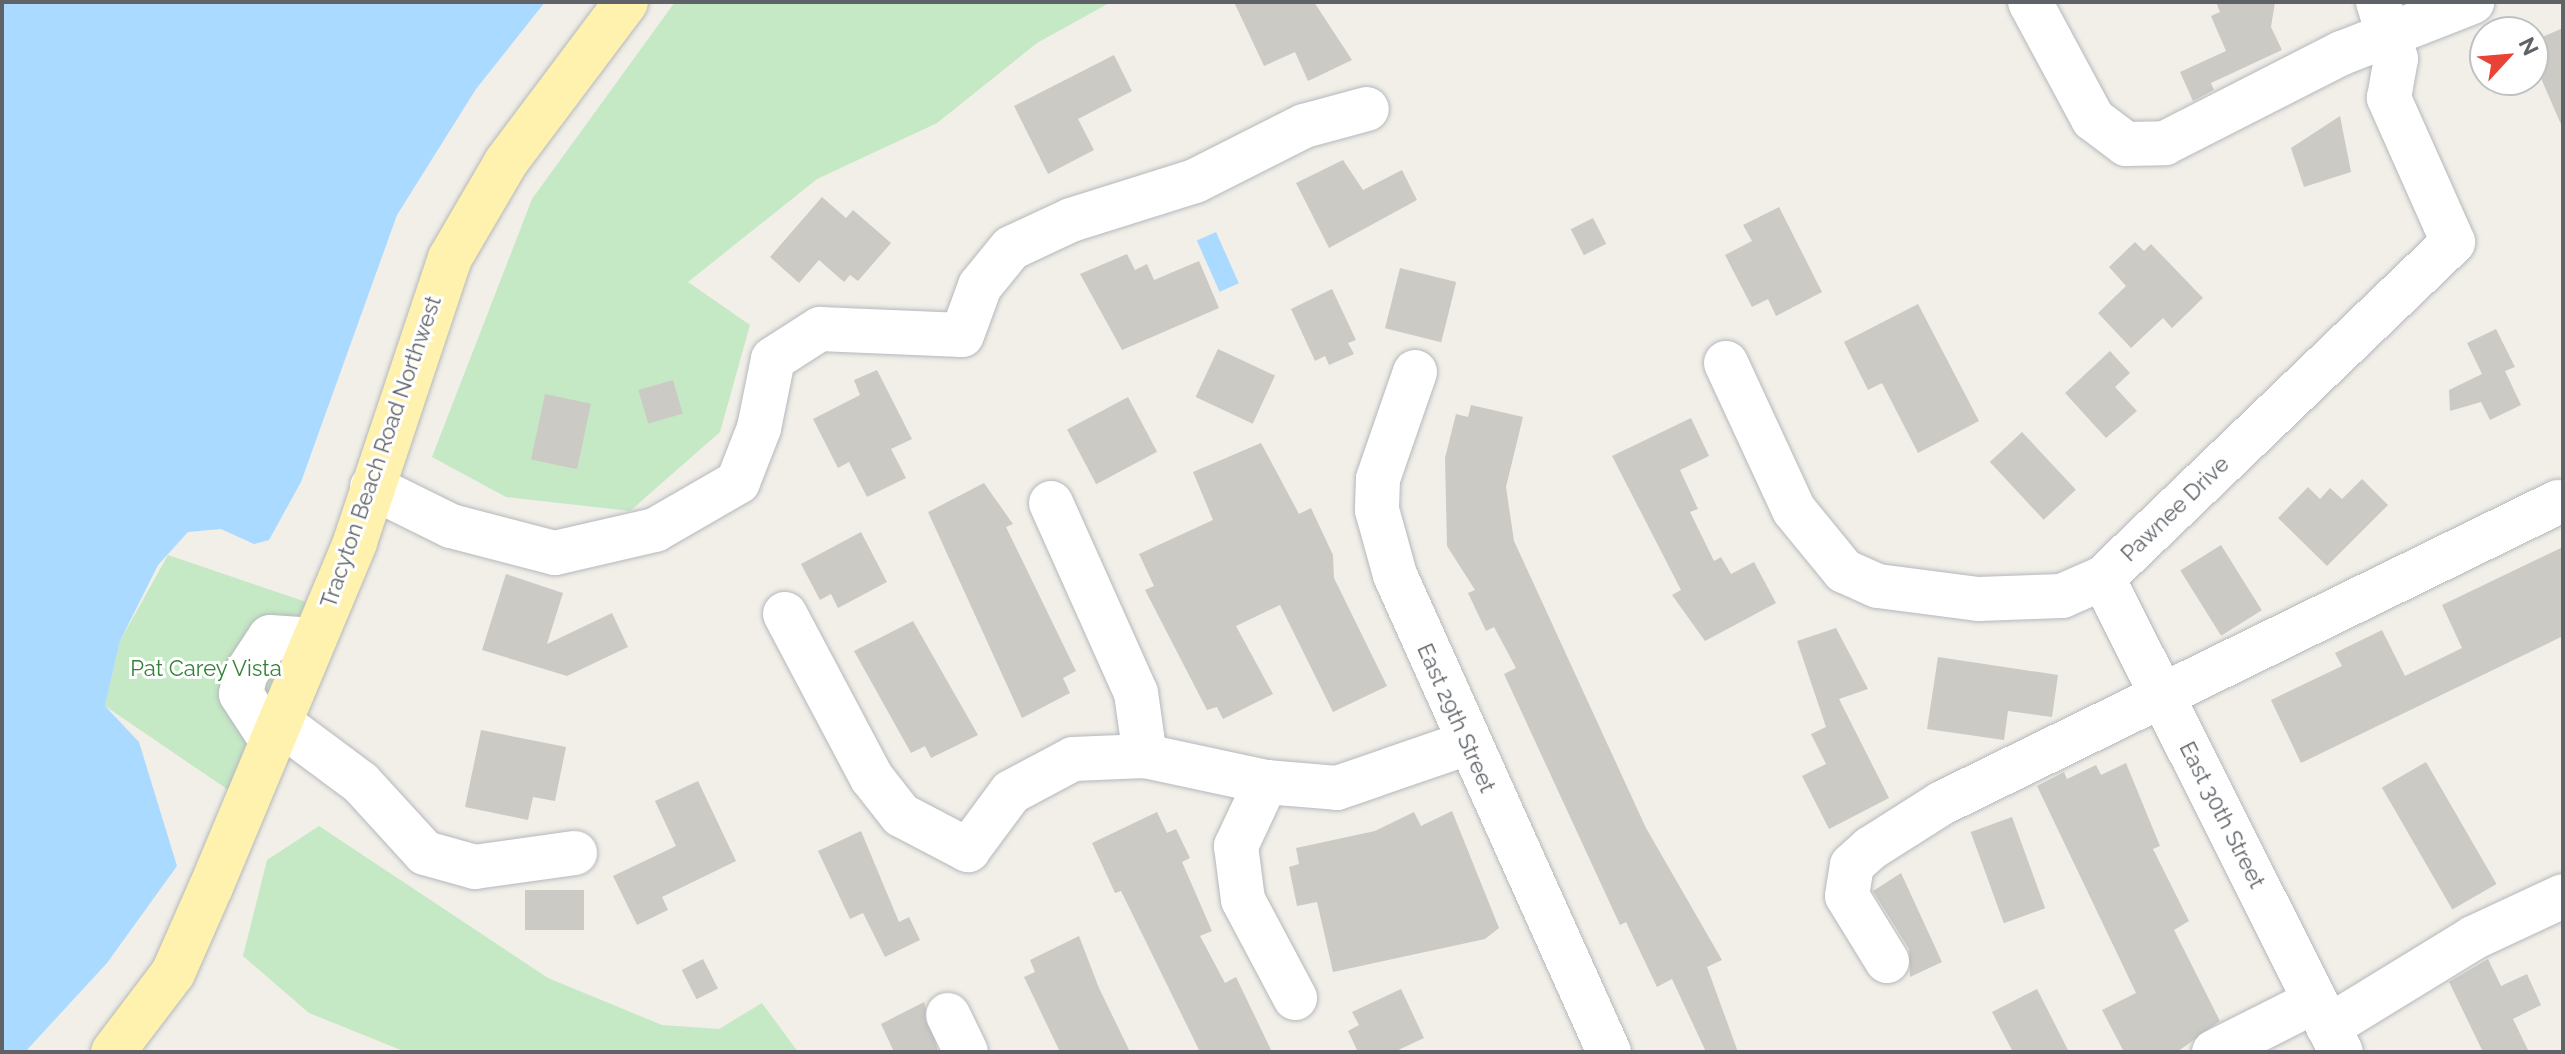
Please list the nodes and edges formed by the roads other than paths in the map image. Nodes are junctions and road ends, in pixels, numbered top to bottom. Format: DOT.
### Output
graph roads {
  1 [pos="626,2"];
  2 [pos="2030,2"];
  3 [pos="2472,2"];
  4 [pos="2385,17"];
  5 [pos="1367,109"];
  6 [pos="1726,363"];
  7 [pos="1415,372"];
  8 [pos="372,487"];
  9 [pos="2558,502"];
  10 [pos="1051,503"];
  11 [pos="2103,578"];
  12 [pos="785,614"];
  13 [pos="314,640"];
  14 [pos="2162,695"];
  15 [pos="275,731"];
  16 [pos="1465,744"];
  17 [pos="1145,756"];
  18 [pos="1266,782"];
  19 [pos="575,853"];
  20 [pos="2563,896"];
  21 [pos="1887,961"];
  22 [pos="1295,998"];
  23 [pos="2328,1027"];
  24 [pos="113,1052"];
  25 [pos="1609,1052"];
  26 [pos="2214,1052"];
  1 -- 8 [label="main road, Tracyton Beach Road Northwest"];
  2 -- 4 [label="street"];
  3 -- 4 [label="street"];
  4 -- 11 [label="street, Pawnee Drive"];
  5 -- 8 [label="street"];
  6 -- 11 [label="street, Pawnee Drive"];
  7 -- 16 [label="street, East 29th Street"];
  8 -- 13 [label="main road, Tracyton Beach Road Northwest"];
  9 -- 14 [label="street"];
  10 -- 17 [label="street"];
  11 -- 14 [label="street, East 30th Street"];
  12 -- 17 [label="street"];
  13 -- 15 [label="street"];
  14 -- 21 [label="street"];
  14 -- 23 [label="street, East 30th Street"];
  15 -- 19 [label="street"];
  15 -- 24 [label="main road"];
  16 -- 18 [label="street"];
  16 -- 25 [label="street, East 29th Street"];
  17 -- 18 [label="street"];
  18 -- 22 [label="street"];
  20 -- 23 [label="street"];
  23 -- 26 [label="street"];
}
